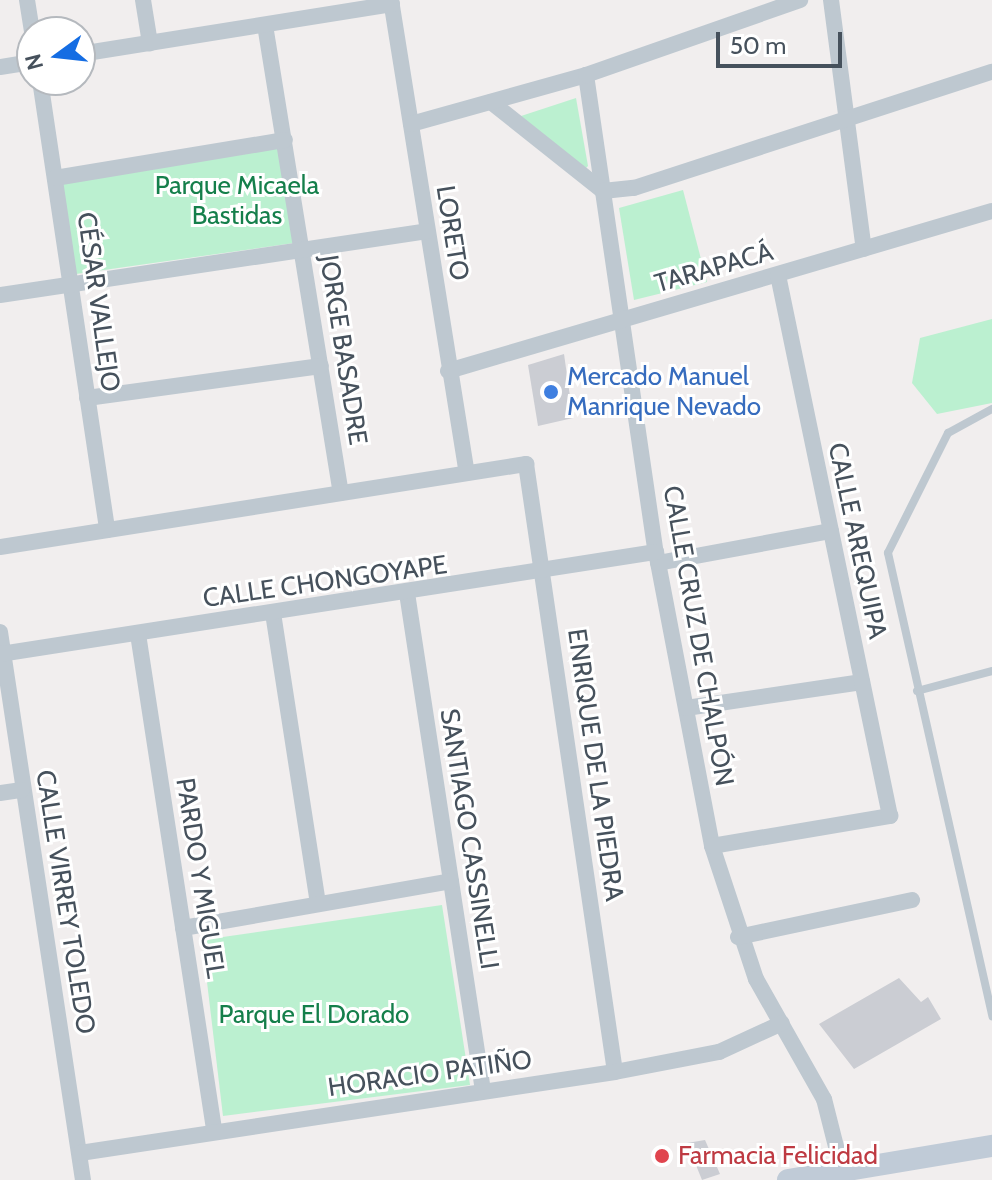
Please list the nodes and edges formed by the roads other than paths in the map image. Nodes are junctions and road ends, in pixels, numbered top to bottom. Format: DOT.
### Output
graph roads {
  1 [pos="143,0"];
  2 [pos="800,0"];
  3 [pos="831,0"];
  4 [pos="392,2"];
  5 [pos="265,25"];
  6 [pos="150,43"];
  7 [pos="96,51"];
  8 [pos="992,72"];
  9 [pos="586,75"];
  10 [pos="42,96"];
  11 [pos="491,102"];
  12 [pos="847,120"];
  13 [pos="411,124"];
  14 [pos="285,140"];
  15 [pos="55,178"];
  16 [pos="603,191"];
  17 [pos="992,211"];
  18 [pos="427,231"];
  19 [pos="864,249"];
  20 [pos="302,250"];
  21 [pos="778,275"];
  22 [pos="71,284"];
  23 [pos="0,295"];
  24 [pos="621,320"];
  25 [pos="321,366"];
  26 [pos="448,371"];
  27 [pos="87,398"];
  28 [pos="992,409"];
  29 [pos="467,473"];
  30 [pos="341,493"];
  31 [pos="107,530"];
  32 [pos="831,531"];
  33 [pos="0,547"];
  34 [pos="657,558"];
  35 [pos="544,573"];
  36 [pos="407,593"];
  37 [pos="273,613"];
  38 [pos="0,632"];
  39 [pos="138,634"];
  40 [pos="2,654"];
  41 [pos="992,671"];
  42 [pos="862,682"];
  43 [pos="917,691"];
  44 [pos="686,708"];
  45 [pos="22,790"];
  46 [pos="0,793"];
  47 [pos="712,846"];
  48 [pos="451,881"];
  49 [pos="912,900"];
  50 [pos="318,904"];
  51 [pos="183,928"];
  52 [pos="738,937"];
  53 [pos="992,1016"];
  54 [pos="782,1023"];
  55 [pos="615,1072"];
  56 [pos="483,1091"];
  57 [pos="214,1129"];
  58 [pos="992,1146"];
  59 [pos="80,1153"];
  60 [pos="843,1175"];
  61 [pos="83,1180"];
  62 [pos="788,1180"];
  1 -- 6 [label="street"];
  2 -- 9 [label="street"];
  3 -- 12 [label="street"];
  4 -- 5 [label="street"];
  4 -- 13 [label="street, LORETO"];
  5 -- 6 [label="street"];
  5 -- 14 [label="street, JORGE BASADRE"];
  6 -- 7 [label="street"];
  8 -- 12 [label="street"];
  9 -- 11 [label="street"];
  9 -- 16 [label="street, CALLE CRUZ DE CHALPÓN"];
  10 -- 15 [label="street, CÉSAR VALLEJO"];
  11 -- 13 [label="street"];
  11 -- 16 [label="street"];
  12 -- 16 [label="street"];
  12 -- 19 [label="street"];
  13 -- 18 [label="street, LORETO"];
  14 -- 15 [label="street"];
  14 -- 20 [label="street, JORGE BASADRE"];
  15 -- 22 [label="street, CÉSAR VALLEJO"];
  16 -- 24 [label="street, CALLE CRUZ DE CHALPÓN"];
  17 -- 19 [label="street, TARAPACÁ"];
  18 -- 20 [label="street"];
  18 -- 26 [label="street, LORETO"];
  19 -- 21 [label="street, TARAPACÁ"];
  20 -- 22 [label="street"];
  20 -- 25 [label="street, JORGE BASADRE"];
  21 -- 24 [label="street, TARAPACÁ"];
  21 -- 32 [label="street, CALLE AREQUIPA"];
  22 -- 23 [label="street"];
  22 -- 27 [label="street, CÉSAR VALLEJO"];
  24 -- 26 [label="street, TARAPACÁ"];
  24 -- 34 [label="street, CALLE CRUZ DE CHALPÓN"];
  25 -- 27 [label="street"];
  25 -- 30 [label="street, JORGE BASADRE"];
  26 -- 29 [label="street, LORETO"];
  27 -- 31 [label="street, CÉSAR VALLEJO"];
  28 -- 43 [label="lane"];
  29 -- 30 [label="street"];
  29 -- 35 [label="street, ENRIQUE DE LA PIEDRA"];
  30 -- 31 [label="street"];
  31 -- 33 [label="street"];
  32 -- 34 [label="street, CALLE CHONGOYAPE"];
  32 -- 42 [label="street, CALLE AREQUIPA"];
  34 -- 35 [label="street, CALLE CHONGOYAPE"];
  34 -- 44 [label="street, CALLE CRUZ DE CHALPÓN"];
  35 -- 36 [label="street, CALLE CHONGOYAPE"];
  35 -- 55 [label="street, ENRIQUE DE LA PIEDRA"];
  36 -- 37 [label="street, CALLE CHONGOYAPE"];
  36 -- 48 [label="street, SANTIAGO CASSINELLI"];
  37 -- 39 [label="street, CALLE CHONGOYAPE"];
  37 -- 50 [label="street"];
  38 -- 40 [label="street, CALLE VIRREY TOLEDO"];
  39 -- 40 [label="street, CALLE CHONGOYAPE"];
  39 -- 51 [label="street, PARDO Y MIGUEL"];
  40 -- 45 [label="street, CALLE VIRREY TOLEDO"];
  41 -- 43 [label="lane"];
  42 -- 44 [label="street"];
  42 -- 47 [label="street, CALLE AREQUIPA"];
  43 -- 53 [label="lane"];
  44 -- 47 [label="street, CALLE CRUZ DE CHALPÓN"];
  45 -- 46 [label="street"];
  45 -- 59 [label="street, CALLE VIRREY TOLEDO"];
  47 -- 52 [label="street, CALLE CRUZ DE CHALPÓN"];
  48 -- 50 [label="street"];
  48 -- 56 [label="street, SANTIAGO CASSINELLI"];
  49 -- 52 [label="street"];
  50 -- 51 [label="street"];
  51 -- 57 [label="street, PARDO Y MIGUEL"];
  52 -- 54 [label="street, CALLE CRUZ DE CHALPÓN"];
  54 -- 55 [label="street, HORACIO PATIÑO"];
  54 -- 60 [label="street, CALLE CRUZ DE CHALPÓN"];
  55 -- 56 [label="street, HORACIO PATIÑO"];
  56 -- 57 [label="street, HORACIO PATIÑO"];
  57 -- 59 [label="street, HORACIO PATIÑO"];
  58 -- 60 [label="street"];
  59 -- 61 [label="street, CALLE VIRREY TOLEDO"];
  60 -- 62 [label="street"];
}
